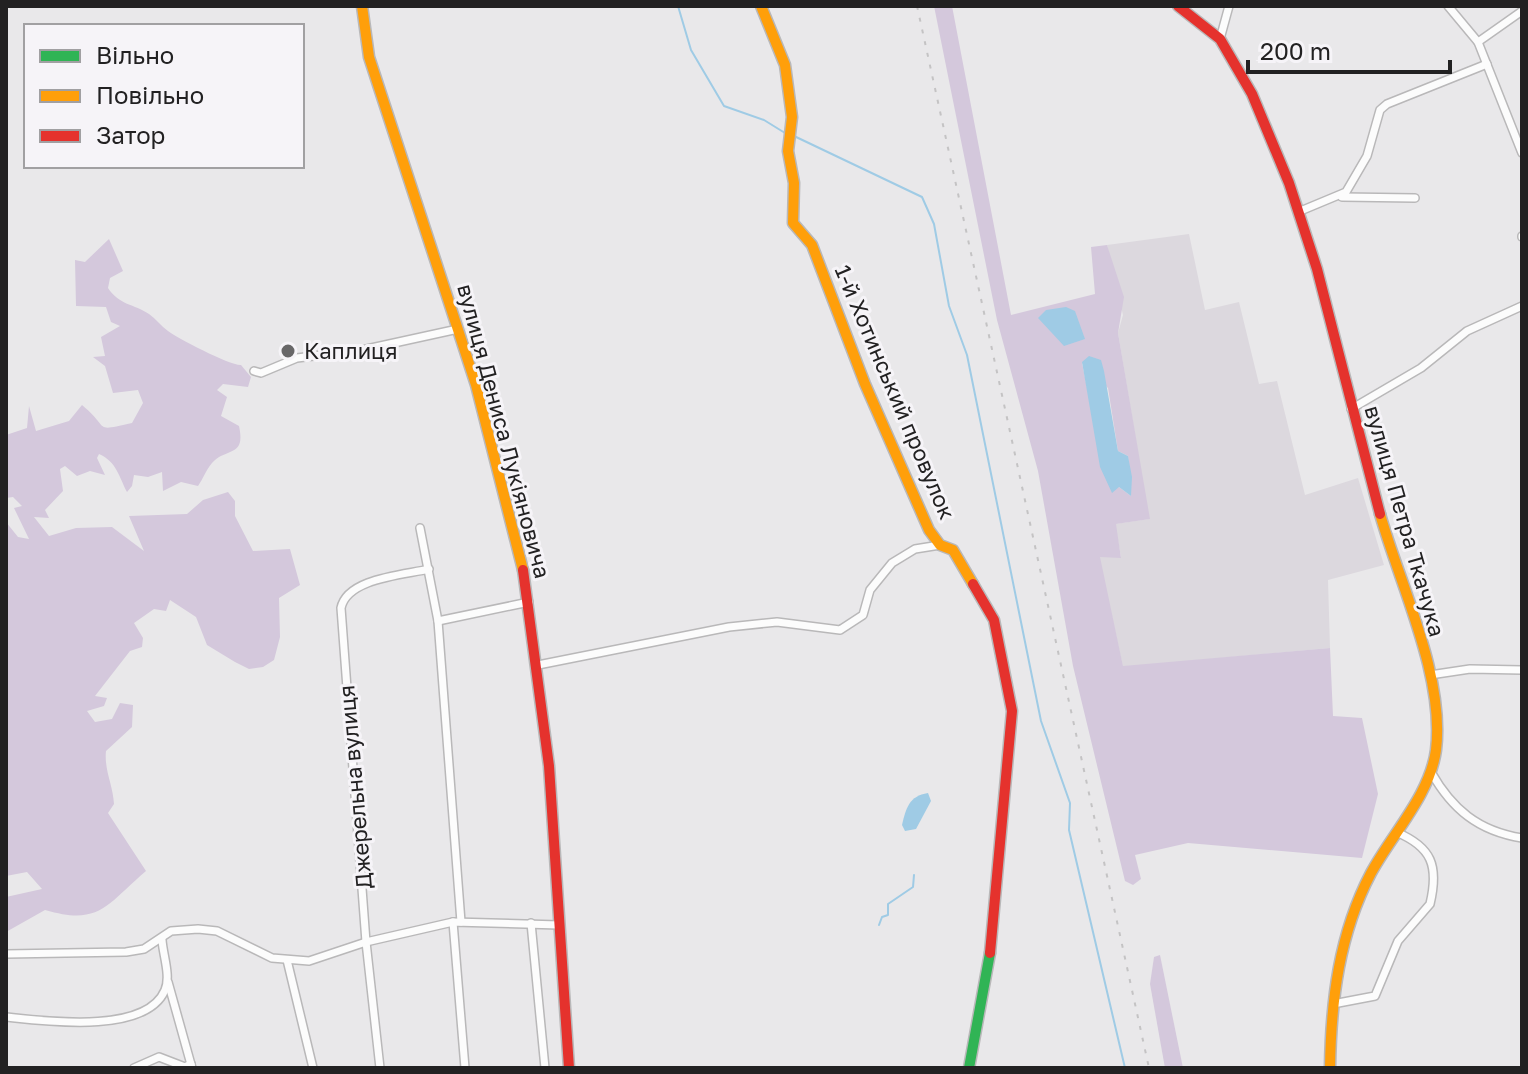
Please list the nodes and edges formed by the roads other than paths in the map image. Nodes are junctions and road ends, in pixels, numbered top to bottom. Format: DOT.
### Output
graph roads {
  1 [pos="362,6"];
  2 [pos="761,6"];
  3 [pos="1178,6"];
  4 [pos="1229,6"];
  5 [pos="1448,6"];
  6 [pos="1522,11"];
  7 [pos="1220,39"];
  8 [pos="1478,42"];
  9 [pos="1487,64"];
  10 [pos="1522,153"];
  11 [pos="1341,197"];
  12 [pos="1415,198"];
  13 [pos="1298,212"];
  14 [pos="1522,306"];
  15 [pos="458,329"];
  16 [pos="254,371"];
  17 [pos="1351,409"];
  18 [pos="420,528"];
  19 [pos="940,545"];
  20 [pos="429,569"];
  21 [pos="529,602"];
  22 [pos="438,621"];
  23 [pos="538,665"];
  24 [pos="1522,670"];
  25 [pos="1430,675"];
  26 [pos="1431,772"];
  27 [pos="1396,832"];
  28 [pos="1522,838"];
  29 [pos="457,922"];
  30 [pos="531,923"];
  31 [pos="559,925"];
  32 [pos="162,940"];
  33 [pos="366,942"];
  34 [pos="6,954"];
  35 [pos="287,960"];
  36 [pos="167,980"];
  37 [pos="1333,1004"];
  38 [pos="6,1017"];
  39 [pos="191,1066"];
  40 [pos="134,1068"];
  41 [pos="313,1068"];
  42 [pos="380,1068"];
  43 [pos="465,1068"];
  44 [pos="545,1068"];
  45 [pos="569,1068"];
  46 [pos="969,1068"];
  47 [pos="1330,1068"];
  1 -- 15 [label="main road, вулиця Дениса Лукіяновича"];
  2 -- 19 [label="main road, 1-й Хотинський провулок"];
  3 -- 7 [label="main road, вулиця Петра Ткачука"];
  4 -- 7 [label="street"];
  5 -- 8 [label="street"];
  6 -- 8 [label="street"];
  7 -- 13 [label="main road, вулиця Петра Ткачука"];
  8 -- 9 [label="street"];
  9 -- 10 [label="street"];
  9 -- 11 [label="street"];
  11 -- 12 [label="street"];
  11 -- 13 [label="street"];
  13 -- 17 [label="main road, вулиця Петра Ткачука"];
  14 -- 17 [label="street"];
  15 -- 16 [label="street"];
  15 -- 21 [label="main road, вулиця Дениса Лукіяновича"];
  17 -- 25 [label="main road, вулиця Петра Ткачука"];
  18 -- 20 [label="street"];
  19 -- 23 [label="street"];
  19 -- 46 [label="main road, 1-й Хотинський провулок"];
  20 -- 22 [label="street"];
  20 -- 33 [label="street, Джерельна вулиця"];
  21 -- 22 [label="street"];
  21 -- 23 [label="main road, вулиця Дениса Лукіяновича"];
  22 -- 29 [label="street"];
  23 -- 31 [label="main road, вулиця Дениса Лукіяновича"];
  24 -- 25 [label="street"];
  25 -- 26 [label="main road, вулиця Петра Ткачука"];
  26 -- 27 [label="main road, вулиця Петра Ткачука"];
  26 -- 28 [label="street"];
  27 -- 37 [label="main road, вулиця Петра Ткачука"];
  27 -- 37 [label="street"];
  29 -- 30 [label="street"];
  29 -- 33 [label="street"];
  29 -- 43 [label="street"];
  30 -- 31 [label="street"];
  30 -- 44 [label="street"];
  31 -- 45 [label="main road, вулиця Дениса Лукіяновича"];
  32 -- 34 [label="street"];
  32 -- 35 [label="street"];
  32 -- 36 [label="street"];
  33 -- 35 [label="street"];
  33 -- 42 [label="street, Джерельна вулиця"];
  35 -- 41 [label="street"];
  36 -- 38 [label="street"];
  36 -- 39 [label="street"];
  37 -- 47 [label="main road, вулиця Петра Ткачука"];
  39 -- 40 [label="street"];
}
